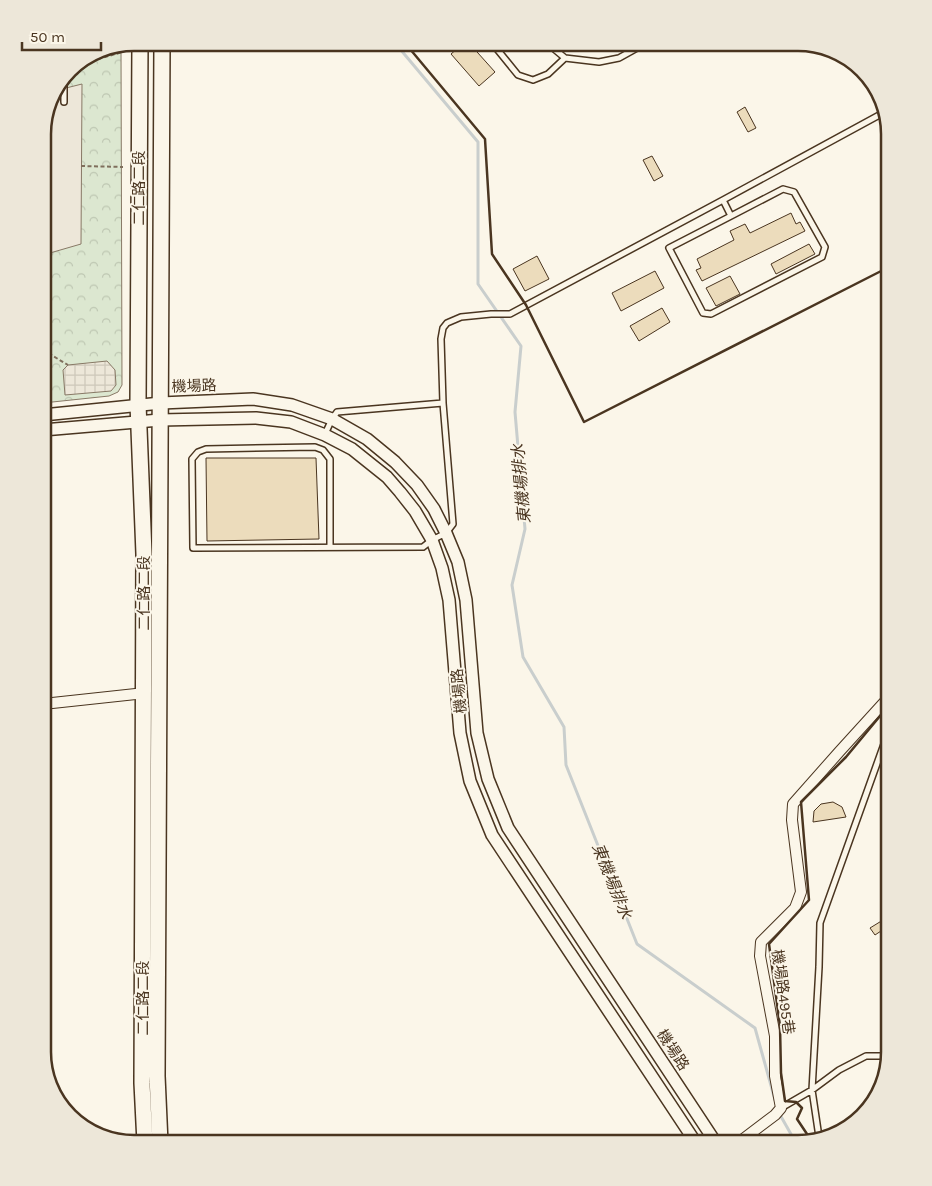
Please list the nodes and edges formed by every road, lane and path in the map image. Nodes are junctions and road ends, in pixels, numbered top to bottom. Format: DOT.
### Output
graph roads {
  1 [pos="140,51"];
  2 [pos="162,51"];
  3 [pos="498,51"];
  4 [pos="557,51"];
  5 [pos="632,51"];
  6 [pos="121,53"];
  7 [pos="102,58"];
  8 [pos="565,58"];
  9 [pos="64,90"];
  10 [pos="64,102"];
  11 [pos="878,116"];
  12 [pos="81,166"];
  13 [pos="123,167"];
  14 [pos="724,200"];
  15 [pos="731,216"];
  16 [pos="51,355"];
  17 [pos="68,365"];
  18 [pos="161,403"];
  19 [pos="443,403"];
  20 [pos="138,404"];
  21 [pos="51,414"];
  22 [pos="332,419"];
  23 [pos="160,420"];
  24 [pos="138,421"];
  25 [pos="51,429"];
  26 [pos="325,435"];
  27 [pos="446,533"];
  28 [pos="432,540"];
  29 [pos="330,547"];
  30 [pos="145,693"];
  31 [pos="51,703"];
  32 [pos="881,707"];
  33 [pos="881,755"];
  34 [pos="881,1056"];
  35 [pos="812,1090"];
  36 [pos="778,1112"];
  37 [pos="818,1132"];
  38 [pos="145,1135"];
  39 [pos="160,1135"];
  40 [pos="690,1135"];
  41 [pos="710,1135"];
  42 [pos="749,1135"];
  1 -- 20 [label="main road, 二仁路二段"];
  2 -- 18 [label="main road, 二仁路二段"];
  3 -- 8 [label="lane"];
  4 -- 8 [label="lane"];
  5 -- 8 [label="lane"];
  6 -- 7 [label="path"];
  9 -- 10 [label="lane"];
  11 -- 14 [label="lane"];
  12 -- 13 [label="path"];
  14 -- 15 [label="lane"];
  14 -- 19 [label="lane"];
  15 -- 15 [label="lane"];
  16 -- 17 [label="path"];
  18 -- 20 [label="street, 機場路"];
  18 -- 22 [label="street, 機場路"];
  18 -- 23 [label="main road, 二仁路二段"];
  19 -- 22 [label="lane"];
  19 -- 27 [label="lane"];
  20 -- 21 [label="street, 機場路"];
  20 -- 24 [label="main road, 二仁路二段"];
  22 -- 26 [label="lane"];
  22 -- 27 [label="street, 機場路"];
  23 -- 24 [label="street, 機場路"];
  23 -- 26 [label="street, 機場路"];
  23 -- 39 [label="main road, 二仁路二段"];
  24 -- 25 [label="street, 機場路"];
  24 -- 30 [label="main road, 二仁路二段"];
  26 -- 28 [label="street, 機場路"];
  27 -- 28 [label="lane"];
  27 -- 41 [label="street, 機場路"];
  28 -- 29 [label="lane"];
  28 -- 40 [label="street, 機場路"];
  29 -- 29 [label="lane"];
  30 -- 31 [label="street"];
  30 -- 38 [label="main road, 二仁路二段"];
  32 -- 36 [label="street, 機場路495巷"];
  33 -- 35 [label="lane"];
  34 -- 35 [label="lane"];
  35 -- 36 [label="lane"];
  35 -- 37 [label="lane"];
  36 -- 42 [label="street"];
}
